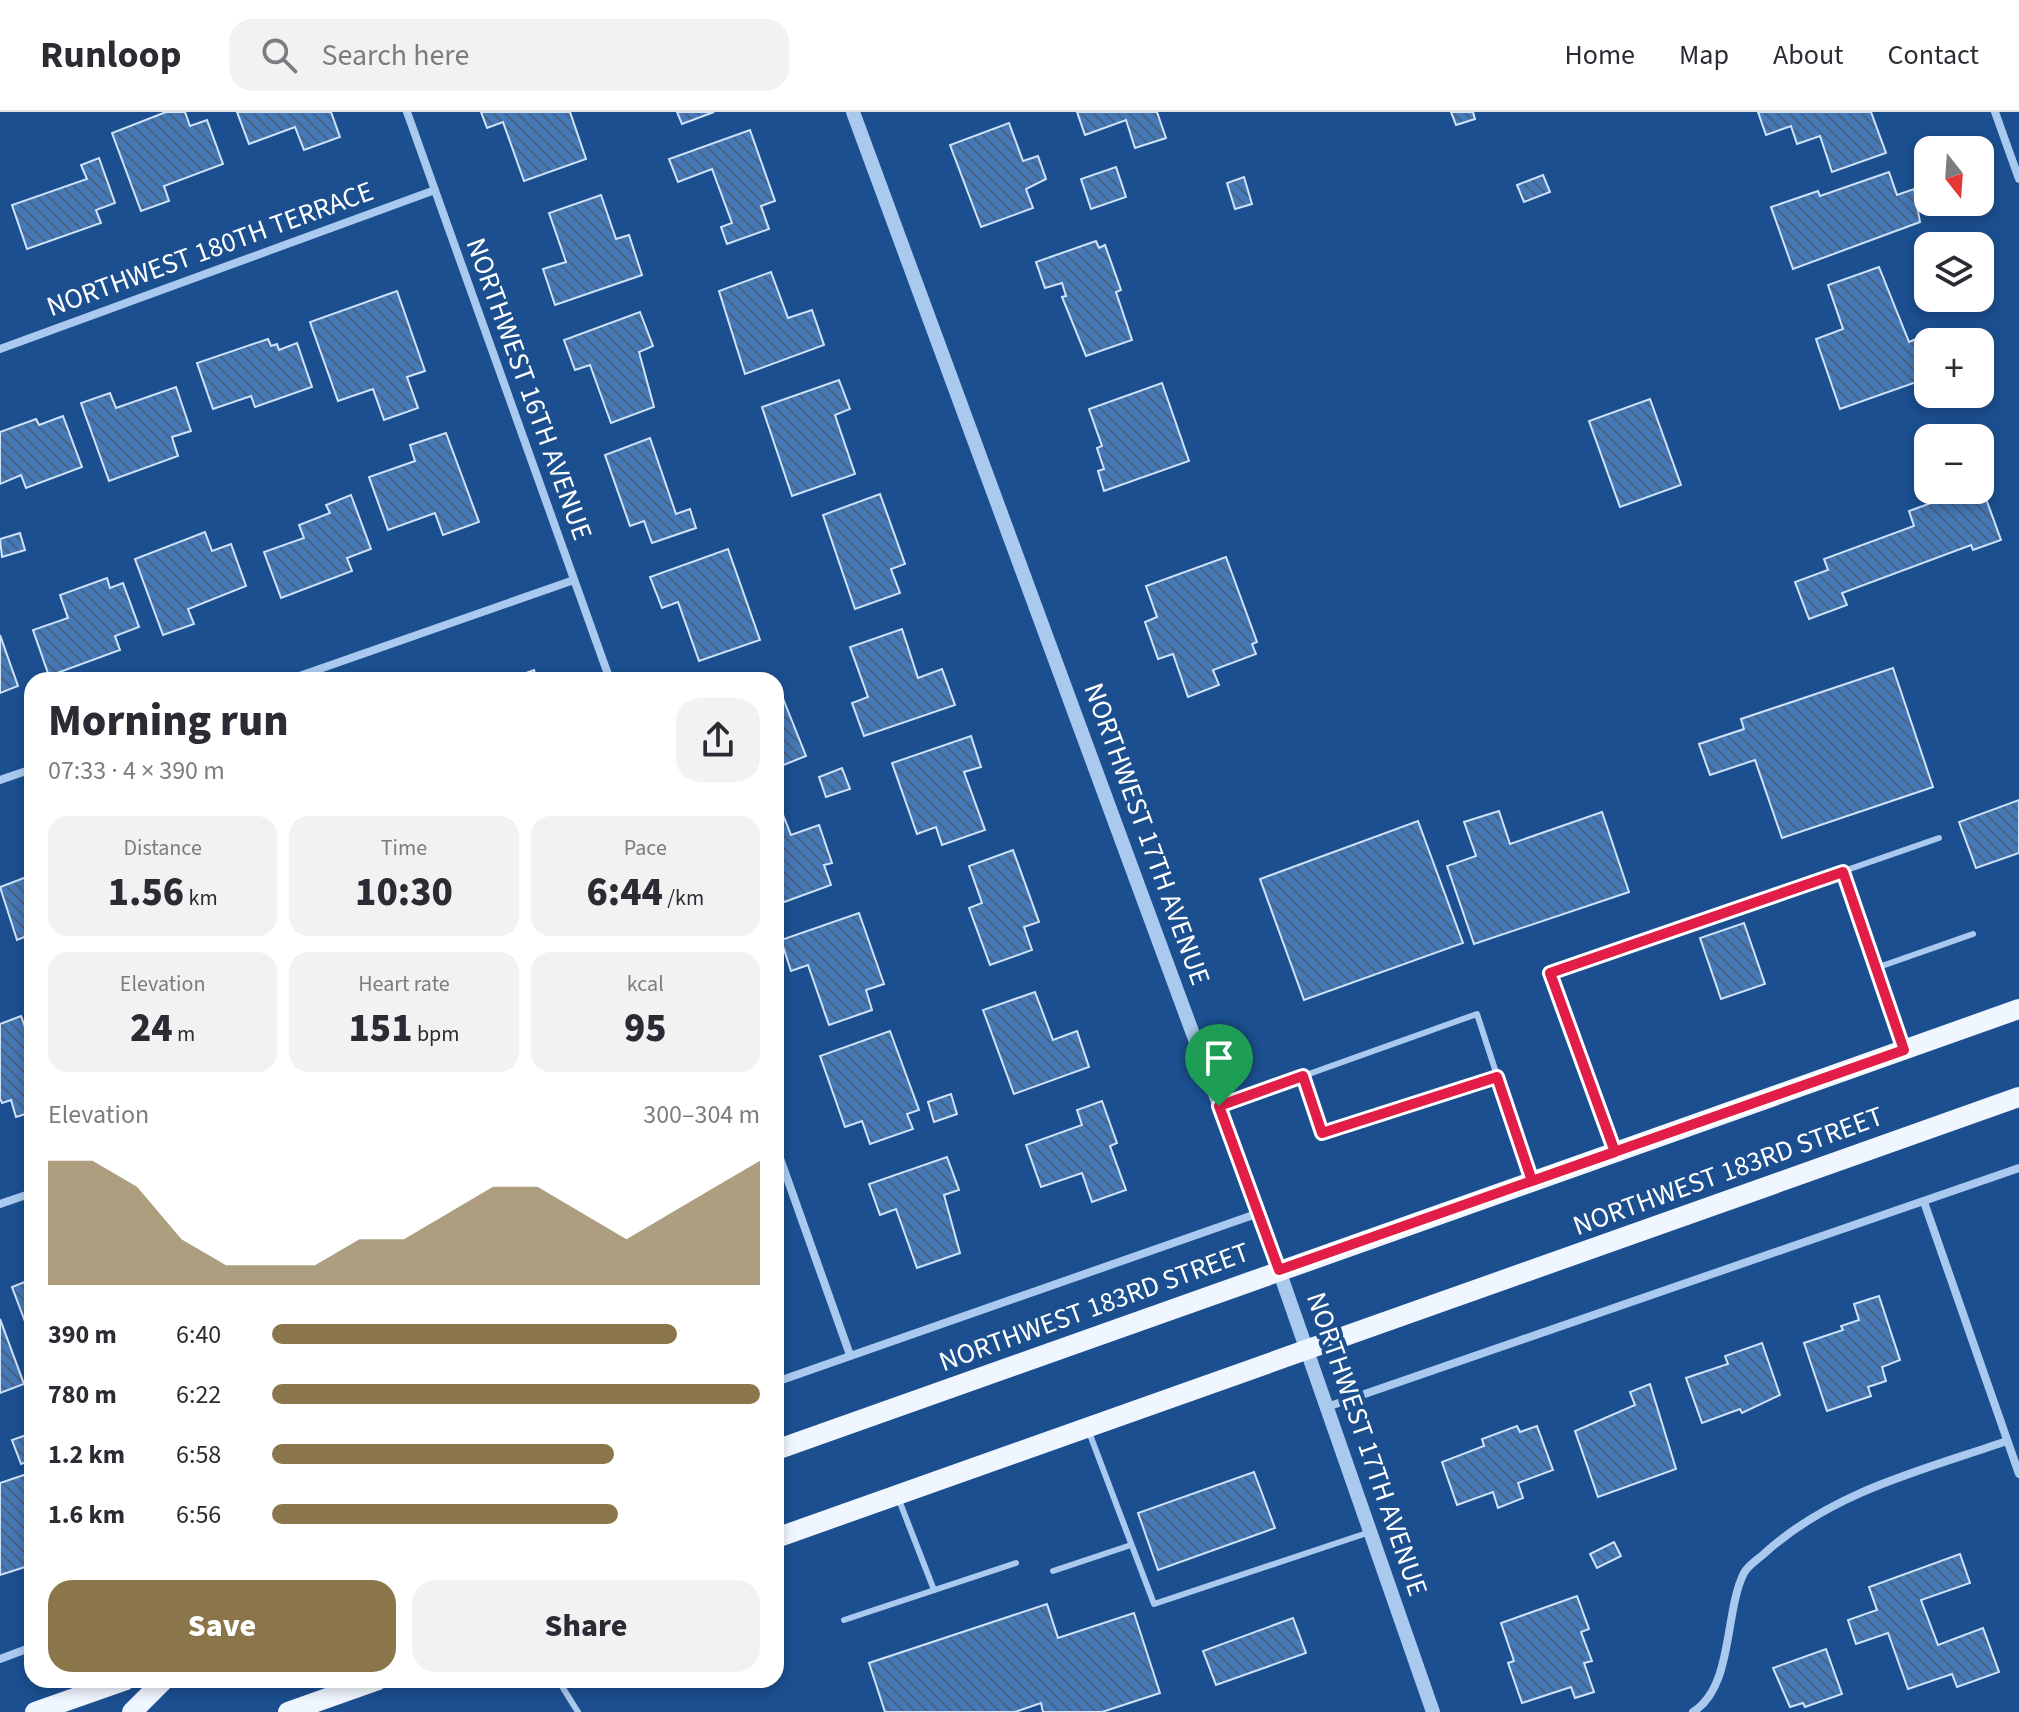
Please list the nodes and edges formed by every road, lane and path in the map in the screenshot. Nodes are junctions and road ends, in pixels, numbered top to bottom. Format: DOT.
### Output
graph roads {
  1 [pos="407,112"];
  2 [pos="853,112"];
  3 [pos="1995,112"];
  4 [pos="2019,179"];
  5 [pos="435,190"];
  6 [pos="0,349"];
  7 [pos="574,580"];
  8 [pos="311,672"];
  9 [pos="607,672"];
  10 [pos="24,772"];
  11 [pos="0,780"];
  12 [pos="1939,838"];
  13 [pos="1843,872"];
  14 [pos="1973,934"];
  15 [pos="1876,968"];
  16 [pos="2019,1009"];
  17 [pos="1904,1050"];
  18 [pos="1303,1076"];
  19 [pos="1497,1077"];
  20 [pos="2019,1097"];
  21 [pos="1219,1106"];
  22 [pos="1615,1152"];
  23 [pos="2019,1168"];
  24 [pos="784,1169"];
  25 [pos="1532,1181"];
  26 [pos="24,1196"];
  27 [pos="1924,1202"];
  28 [pos="0,1204"];
  29 [pos="1259,1213"];
  30 [pos="1279,1270"];
  31 [pos="1307,1351"];
  32 [pos="850,1355"];
  33 [pos="784,1379"];
  34 [pos="1327,1407"];
  35 [pos="1088,1428"];
  36 [pos="2007,1441"];
  37 [pos="784,1447"];
  38 [pos="2019,1474"];
  39 [pos="898,1495"];
  40 [pos="1370,1532"];
  41 [pos="784,1535"];
  42 [pos="1131,1545"];
  43 [pos="1016,1563"];
  44 [pos="1053,1571"];
  45 [pos="934,1590"];
  46 [pos="844,1620"];
  47 [pos="24,1650"];
  48 [pos="0,1659"];
  49 [pos="103,1688"];
  50 [pos="156,1688"];
  51 [pos="563,1688"];
  52 [pos="322,1690"];
  53 [pos="35,1712"];
  54 [pos="132,1712"];
  55 [pos="288,1712"];
  56 [pos="578,1712"];
  57 [pos="1433,1712"];
  58 [pos="1693,1712"];
  1 -- 5 [label="street, NORTHWEST 16TH AVENUE"];
  2 -- 21 [label="street, NORTHWEST 17TH AVENUE"];
  3 -- 4 [label="street"];
  5 -- 6 [label="street, NORTHWEST 180TH TERRACE"];
  5 -- 7 [label="street, NORTHWEST 16TH AVENUE"];
  7 -- 8 [label="street"];
  7 -- 9 [label="street, NORTHWEST 16TH AVENUE"];
  10 -- 11 [label="street"];
  12 -- 13 [label="lane"];
  13 -- 15 [label="lane"];
  13 -- 22 [label="lane"];
  14 -- 15 [label="lane"];
  15 -- 17 [label="lane"];
  16 -- 17 [label="main road, NORTHWEST 183RD STREET"];
  17 -- 22 [label="main road, NORTHWEST 183RD STREET"];
  18 -- 19 [label="lane"];
  18 -- 19 [label="lane"];
  18 -- 21 [label="lane"];
  19 -- 25 [label="lane"];
  20 -- 31 [label="main road, NORTHWEST 183RD STREET"];
  21 -- 29 [label="street, NORTHWEST 17TH AVENUE"];
  22 -- 25 [label="main road, NORTHWEST 183RD STREET"];
  23 -- 27 [label="street"];
  24 -- 32 [label="street"];
  25 -- 30 [label="main road, NORTHWEST 183RD STREET"];
  26 -- 28 [label="street"];
  27 -- 34 [label="street"];
  27 -- 36 [label="street"];
  29 -- 30 [label="street, NORTHWEST 17TH AVENUE"];
  29 -- 32 [label="street, NORTHWEST 183RD STREET"];
  30 -- 31 [label="street, NORTHWEST 17TH AVENUE"];
  30 -- 37 [label="main road, NORTHWEST 183RD STREET"];
  31 -- 34 [label="street, NORTHWEST 17TH AVENUE"];
  31 -- 35 [label="main road, NORTHWEST 183RD STREET"];
  32 -- 33 [label="street, NORTHWEST 183RD STREET"];
  34 -- 40 [label="street, NORTHWEST 17TH AVENUE"];
  35 -- 39 [label="main road, NORTHWEST 183RD STREET"];
  35 -- 42 [label="lane"];
  36 -- 38 [label="street"];
  36 -- 58 [label="street"];
  39 -- 41 [label="main road, NORTHWEST 183RD STREET"];
  39 -- 45 [label="lane"];
  40 -- 42 [label="lane"];
  40 -- 57 [label="street, NORTHWEST 17TH AVENUE"];
  42 -- 44 [label="lane"];
  43 -- 45 [label="lane"];
  45 -- 46 [label="lane"];
  47 -- 48 [label="street"];
  49 -- 53 [label="main road"];
  50 -- 54 [label="main road"];
  51 -- 56 [label="lane"];
  52 -- 55 [label="main road"];
}
